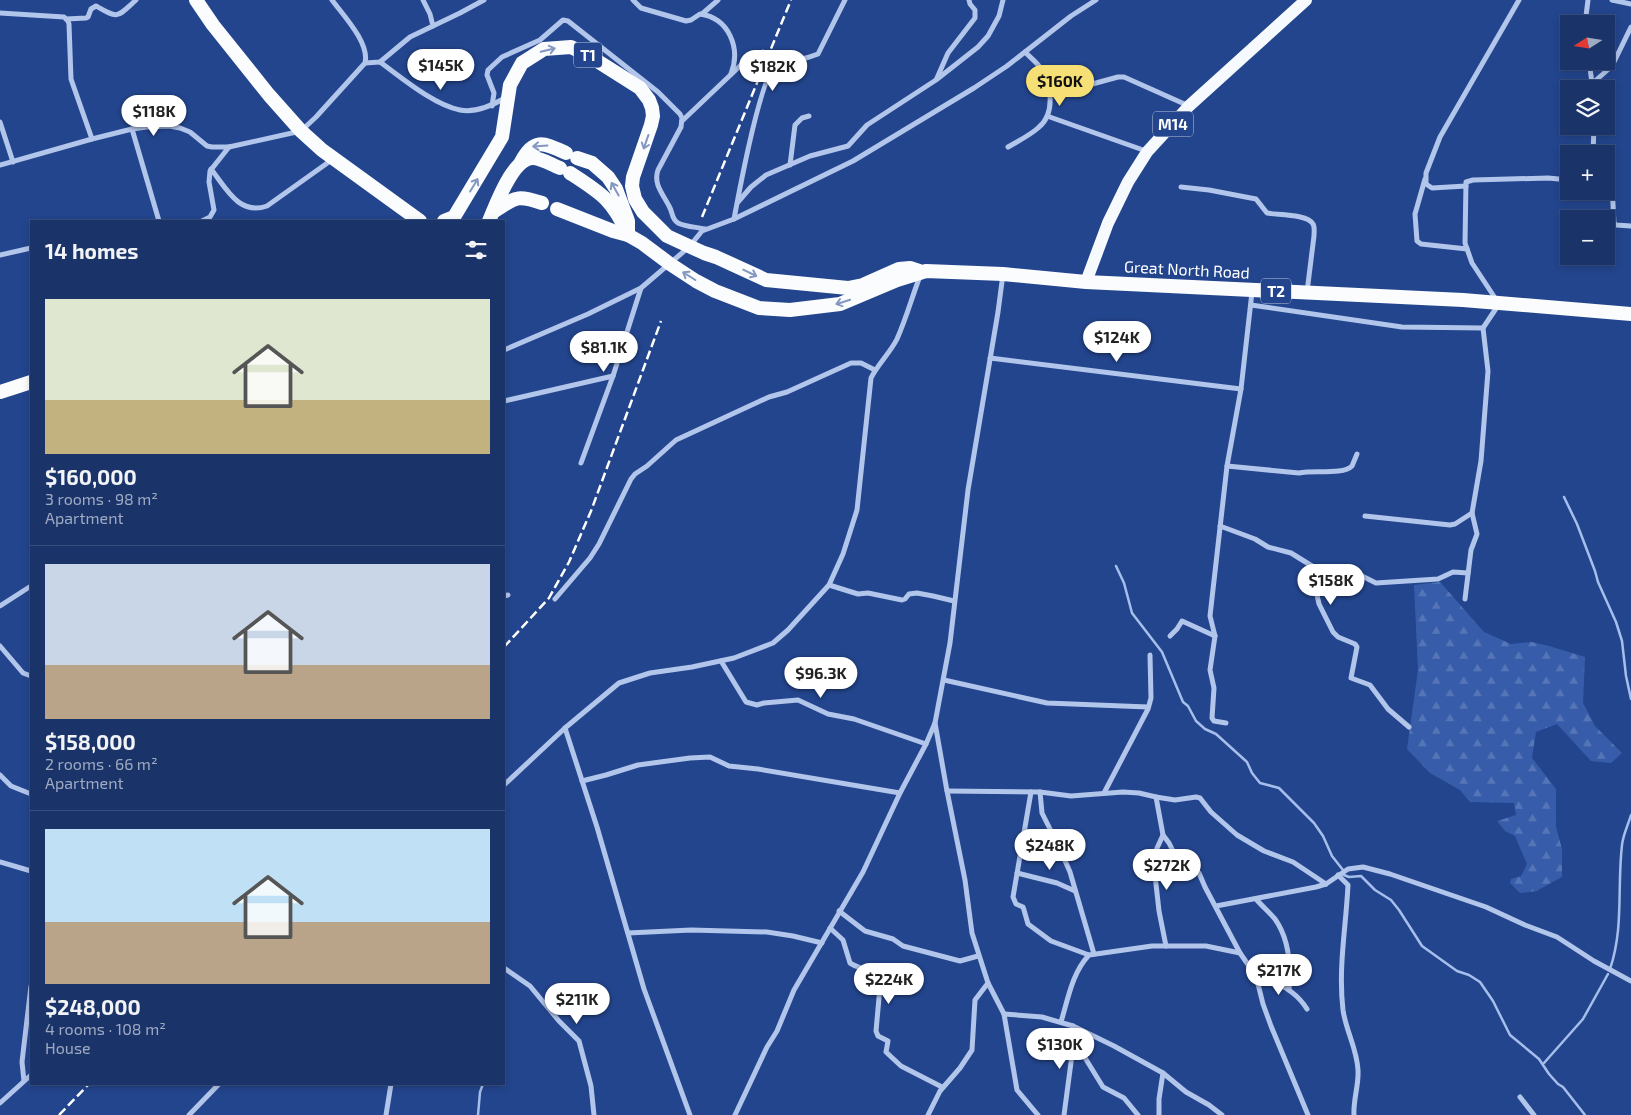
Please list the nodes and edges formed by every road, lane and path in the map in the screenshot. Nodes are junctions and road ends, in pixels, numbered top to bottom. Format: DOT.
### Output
graph roads {
  1 [pos="136,0"];
  2 [pos="196,0"];
  3 [pos="332,0"];
  4 [pos="422,0"];
  5 [pos="484,0"];
  6 [pos="633,0"];
  7 [pos="718,0"];
  8 [pos="845,0"];
  9 [pos="968,0"];
  10 [pos="1003,0"];
  11 [pos="1096,0"];
  12 [pos="1306,0"];
  13 [pos="1519,0"];
  14 [pos="1588,0"];
  15 [pos="1612,0"];
  16 [pos="1631,4"];
  17 [pos="0,13"];
  18 [pos="702,14"];
  19 [pos="1586,15"];
  20 [pos="66,19"];
  21 [pos="433,26"];
  22 [pos="1631,27"];
  23 [pos="763,52"];
  24 [pos="1025,52"];
  25 [pos="380,62"];
  26 [pos="365,63"];
  27 [pos="731,74"];
  28 [pos="1045,77"];
  29 [pos="936,80"];
  30 [pos="1596,80"];
  31 [pos="508,97"];
  32 [pos="492,106"];
  33 [pos="1189,106"];
  34 [pos="809,116"];
  35 [pos="1047,116"];
  36 [pos="682,121"];
  37 [pos="0,122"];
  38 [pos="132,129"];
  39 [pos="301,132"];
  40 [pos="92,139"];
  41 [pos="230,147"];
  42 [pos="1008,148"];
  43 [pos="1147,152"];
  44 [pos="334,158"];
  45 [pos="13,162"];
  46 [pos="521,162"];
  47 [pos="0,165"];
  48 [pos="790,165"];
  49 [pos="212,169"];
  50 [pos="1425,179"];
  51 [pos="1560,179"];
  52 [pos="1466,186"];
  53 [pos="1181,188"];
  54 [pos="1613,200"];
  55 [pos="738,202"];
  56 [pos="542,203"];
  57 [pos="557,209"];
  58 [pos="491,217"];
  59 [pos="734,219"];
  60 [pos="160,220"];
  61 [pos="204,220"];
  62 [pos="419,220"];
  63 [pos="446,220"];
  64 [pos="1631,226"];
  65 [pos="706,230"];
  66 [pos="628,235"];
  67 [pos="689,246"];
  68 [pos="30,248"];
  69 [pos="1466,249"];
  70 [pos="0,255"];
  71 [pos="670,264"];
  72 [pos="921,272"];
  73 [pos="1003,274"];
  74 [pos="1086,282"];
  75 [pos="641,288"];
  76 [pos="1253,290"];
  77 [pos="1307,292"];
  78 [pos="1499,304"];
  79 [pos="1251,305"];
  80 [pos="1631,314"];
  81 [pos="1483,328"];
  82 [pos="505,350"];
  83 [pos="990,358"];
  84 [pos="875,370"];
  85 [pos="614,376"];
  86 [pos="30,382"];
  87 [pos="1241,388"];
  88 [pos="0,392"];
  89 [pos="505,401"];
  90 [pos="1357,454"];
  91 [pos="581,463"];
  92 [pos="1227,466"];
  93 [pos="1472,513"];
  94 [pos="1365,516"];
  95 [pos="1220,526"];
  96 [pos="1316,572"];
  97 [pos="1468,572"];
  98 [pos="829,585"];
  99 [pos="30,587"];
  100 [pos="555,598"];
  101 [pos="1465,599"];
  102 [pos="954,601"];
  103 [pos="0,606"];
  104 [pos="1170,636"];
  105 [pos="1215,636"];
  106 [pos="0,646"];
  107 [pos="1150,655"];
  108 [pos="721,661"];
  109 [pos="30,676"];
  110 [pos="944,680"];
  111 [pos="1148,706"];
  112 [pos="935,723"];
  113 [pos="1226,723"];
  114 [pos="1409,727"];
  115 [pos="565,728"];
  116 [pos="926,744"];
  117 [pos="0,775"];
  118 [pos="582,781"];
  119 [pos="505,784"];
  120 [pos="947,791"];
  121 [pos="900,792"];
  122 [pos="1032,792"];
  123 [pos="1040,792"];
  124 [pos="30,794"];
  125 [pos="1104,794"];
  126 [pos="1156,797"];
  127 [pos="1163,835"];
  128 [pos="0,862"];
  129 [pos="30,872"];
  130 [pos="1018,873"];
  131 [pos="1338,875"];
  132 [pos="1326,884"];
  133 [pos="1075,891"];
  134 [pos="1256,899"];
  135 [pos="1216,906"];
  136 [pos="838,911"];
  137 [pos="830,928"];
  138 [pos="628,933"];
  139 [pos="822,943"];
  140 [pos="1166,946"];
  141 [pos="1240,953"];
  142 [pos="1092,954"];
  143 [pos="978,956"];
  144 [pos="505,969"];
  145 [pos="1256,976"];
  146 [pos="1631,981"];
  147 [pos="988,983"];
  148 [pos="1288,990"];
  149 [pos="30,994"];
  150 [pos="1307,1009"];
  151 [pos="1004,1014"];
  152 [pos="1062,1022"];
  153 [pos="1073,1026"];
  154 [pos="1074,1040"];
  155 [pos="1163,1073"];
  156 [pos="30,1076"];
  157 [pos="24,1081"];
  158 [pos="218,1085"];
  159 [pos="391,1085"];
  160 [pos="942,1087"];
  161 [pos="1520,1097"];
  162 [pos="0,1102"];
  163 [pos="189,1115"];
  164 [pos="386,1115"];
  165 [pos="594,1115"];
  166 [pos="690,1115"];
  167 [pos="736,1115"];
  168 [pos="928,1115"];
  169 [pos="1038,1115"];
  170 [pos="1064,1115"];
  171 [pos="1138,1115"];
  172 [pos="1159,1115"];
  173 [pos="1222,1115"];
  174 [pos="1308,1115"];
  175 [pos="1354,1115"];
  176 [pos="1534,1115"];
  1 -- 20 [label="street"];
  2 -- 39 [label="highway"];
  3 -- 26 [label="street"];
  4 -- 21 [label="street"];
  5 -- 21 [label="street"];
  6 -- 18 [label="street"];
  7 -- 18 [label="street"];
  8 -- 55 [label="street"];
  9 -- 29 [label="street"];
  10 -- 29 [label="street"];
  11 -- 24 [label="street"];
  12 -- 33 [label="main road, M14"];
  13 -- 50 [label="street"];
  14 -- 19 [label="street"];
  15 -- 16 [label="street"];
  17 -- 20 [label="street"];
  18 -- 27 [label="street"];
  20 -- 40 [label="street"];
  21 -- 25 [label="street"];
  22 -- 30 [label="street"];
  23 -- 27 [label="street"];
  24 -- 28 [label="street"];
  24 -- 59 [label="street"];
  25 -- 26 [label="street"];
  25 -- 32 [label="street"];
  26 -- 39 [label="street"];
  27 -- 36 [label="street"];
  28 -- 33 [label="street"];
  28 -- 35 [label="street"];
  29 -- 48 [label="street"];
  31 -- 32 [label="street"];
  63 -- 31 [label="highway, T1, one-way"];
  31 -- 67 [label="highway, T1, one-way"];
  32 -- 36 [label="street"];
  33 -- 43 [label="main road, M14"];
  34 -- 48 [label="street"];
  35 -- 42 [label="street"];
  35 -- 43 [label="street"];
  36 -- 65 [label="street"];
  37 -- 45 [label="street"];
  38 -- 40 [label="street"];
  38 -- 41 [label="street"];
  38 -- 60 [label="street"];
  39 -- 41 [label="street"];
  39 -- 44 [label="highway"];
  40 -- 45 [label="street"];
  41 -- 49 [label="street"];
  43 -- 74 [label="main road, M14"];
  44 -- 49 [label="street"];
  44 -- 62 [label="highway"];
  45 -- 47 [label="street"];
  46 -- 58 [label="highway"];
  46 -- 66 [label="highway"];
  66 -- 46 [label="highway, one-way"];
  48 -- 55 [label="street"];
  49 -- 61 [label="street"];
  50 -- 52 [label="street"];
  50 -- 69 [label="street"];
  51 -- 52 [label="street"];
  52 -- 69 [label="street"];
  53 -- 77 [label="street"];
  54 -- 64 [label="street"];
  55 -- 59 [label="street"];
  56 -- 58 [label="highway"];
  57 -- 66 [label="highway"];
  59 -- 65 [label="street"];
  65 -- 67 [label="street"];
  66 -- 71 [label="highway"];
  67 -- 71 [label="street"];
  67 -- 72 [label="highway, Great North Road, one-way"];
  68 -- 70 [label="street"];
  69 -- 78 [label="street"];
  72 -- 71 [label="highway, one-way"];
  71 -- 75 [label="street"];
  72 -- 73 [label="highway, Great North Road / T2"];
  72 -- 84 [label="street"];
  73 -- 74 [label="highway, Great North Road / T2"];
  73 -- 83 [label="street"];
  74 -- 76 [label="highway, Great North Road / T2"];
  75 -- 82 [label="street"];
  75 -- 85 [label="street"];
  76 -- 77 [label="highway, Great North Road / T2"];
  76 -- 79 [label="street"];
  77 -- 78 [label="highway, Great North Road / T2"];
  78 -- 80 [label="highway, Great North Road / T2"];
  78 -- 81 [label="street"];
  79 -- 81 [label="street"];
  79 -- 87 [label="street"];
  81 -- 93 [label="street"];
  83 -- 87 [label="street"];
  83 -- 102 [label="street"];
  84 -- 98 [label="street"];
  84 -- 100 [label="street"];
  85 -- 89 [label="street"];
  85 -- 91 [label="street"];
  86 -- 88 [label="highway"];
  87 -- 92 [label="street"];
  90 -- 92 [label="street"];
  92 -- 95 [label="street"];
  93 -- 94 [label="street"];
  93 -- 97 [label="street"];
  95 -- 96 [label="street"];
  95 -- 105 [label="street"];
  96 -- 97 [label="street"];
  96 -- 114 [label="street"];
  97 -- 101 [label="street"];
  98 -- 102 [label="street"];
  98 -- 108 [label="street"];
  99 -- 103 [label="street"];
  102 -- 110 [label="street"];
  104 -- 105 [label="street"];
  105 -- 113 [label="street"];
  106 -- 109 [label="street"];
  107 -- 111 [label="street"];
  108 -- 115 [label="street"];
  108 -- 116 [label="street"];
  110 -- 111 [label="street"];
  110 -- 112 [label="street"];
  111 -- 125 [label="street"];
  112 -- 116 [label="street"];
  112 -- 120 [label="street"];
  115 -- 118 [label="street"];
  115 -- 119 [label="street"];
  116 -- 121 [label="street"];
  117 -- 124 [label="street"];
  118 -- 121 [label="street"];
  118 -- 138 [label="street"];
  120 -- 122 [label="street"];
  120 -- 143 [label="street"];
  121 -- 136 [label="street"];
  122 -- 123 [label="street"];
  122 -- 130 [label="street"];
  123 -- 125 [label="street"];
  123 -- 133 [label="street"];
  125 -- 126 [label="street"];
  126 -- 127 [label="street"];
  126 -- 132 [label="street"];
  127 -- 135 [label="street"];
  127 -- 140 [label="street"];
  128 -- 129 [label="street"];
  130 -- 133 [label="street"];
  130 -- 142 [label="street"];
  131 -- 132 [label="street"];
  131 -- 146 [label="street"];
  131 -- 175 [label="street"];
  132 -- 134 [label="street"];
  133 -- 142 [label="street"];
  134 -- 135 [label="street"];
  134 -- 148 [label="street"];
  135 -- 141 [label="street"];
  136 -- 137 [label="street"];
  136 -- 143 [label="street"];
  137 -- 139 [label="street"];
  137 -- 160 [label="street"];
  138 -- 139 [label="street"];
  138 -- 166 [label="street"];
  139 -- 167 [label="street"];
  140 -- 141 [label="street"];
  140 -- 142 [label="street"];
  141 -- 145 [label="street"];
  142 -- 152 [label="street"];
  143 -- 147 [label="street"];
  144 -- 165 [label="street"];
  145 -- 148 [label="street"];
  145 -- 174 [label="street"];
  147 -- 151 [label="street"];
  147 -- 160 [label="street"];
  148 -- 150 [label="street"];
  149 -- 157 [label="street"];
  151 -- 152 [label="street"];
  151 -- 169 [label="street"];
  152 -- 153 [label="street"];
  153 -- 154 [label="street"];
  153 -- 155 [label="street"];
  154 -- 170 [label="street"];
  154 -- 171 [label="street"];
  155 -- 172 [label="street"];
  155 -- 173 [label="street"];
  156 -- 157 [label="street"];
  157 -- 162 [label="street"];
  158 -- 163 [label="street"];
  159 -- 164 [label="street"];
  160 -- 168 [label="street"];
  161 -- 176 [label="street"];
}
